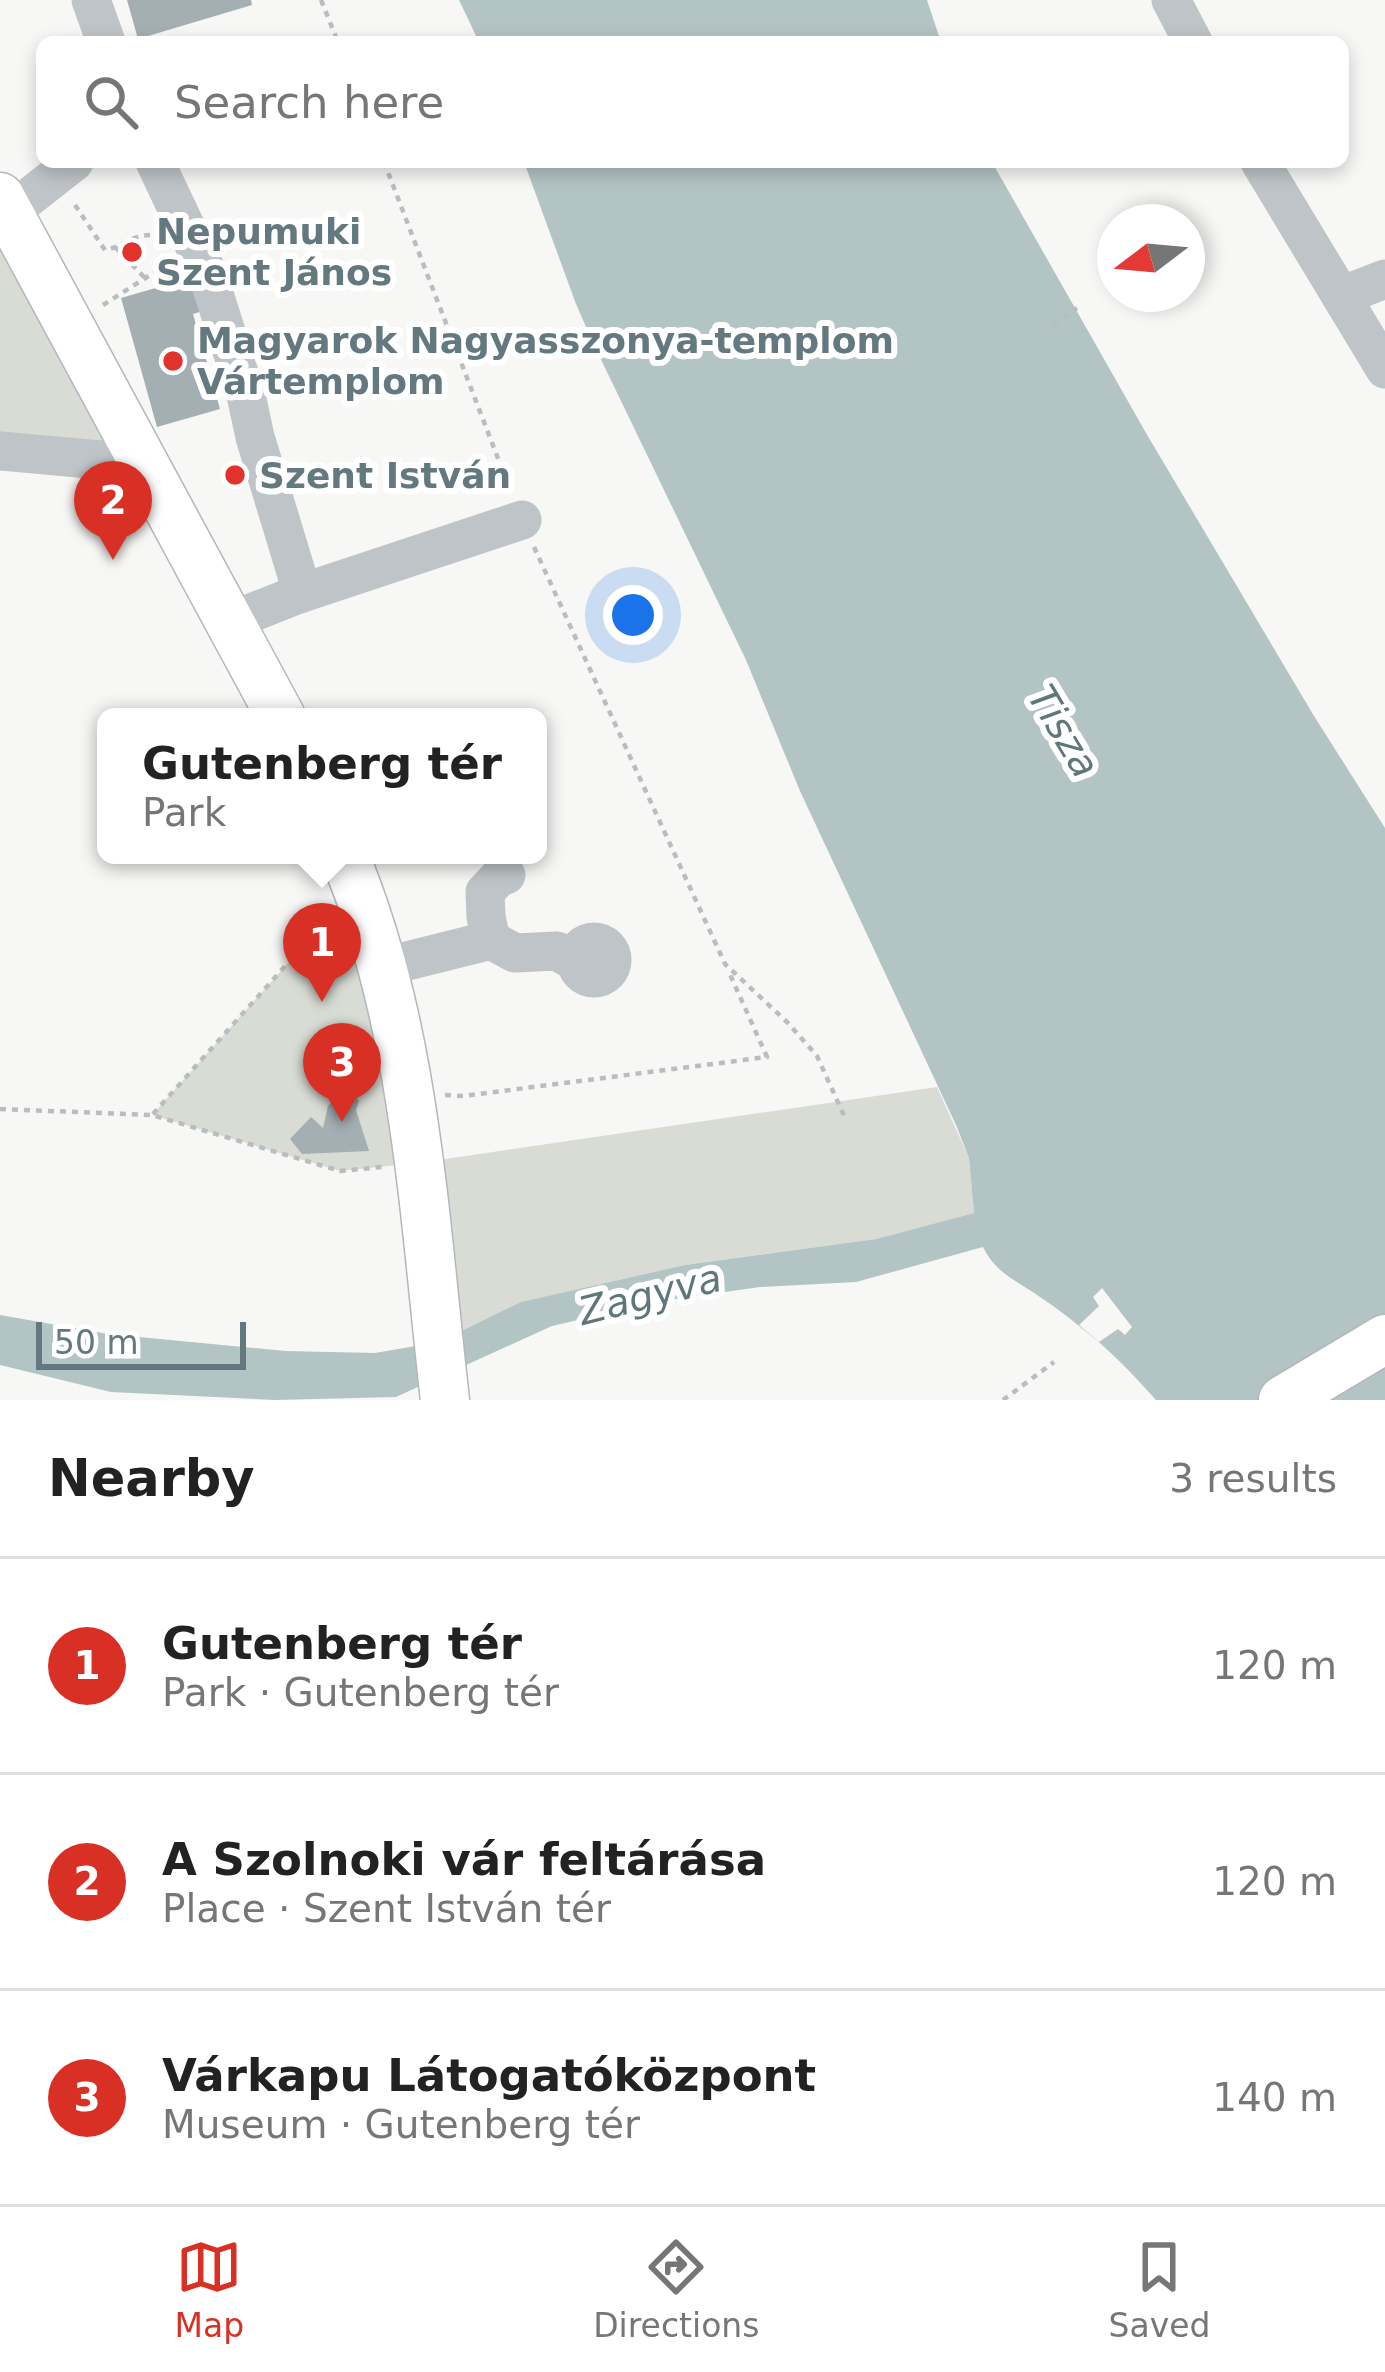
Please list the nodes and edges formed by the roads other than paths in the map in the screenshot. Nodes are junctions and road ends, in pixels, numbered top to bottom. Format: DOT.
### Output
graph roads {
  1 [pos="92,0"];
  2 [pos="1171,0"];
  3 [pos="104,36"];
  4 [pos="1190,36"];
  5 [pos="66,168"];
  6 [pos="157,168"];
  7 [pos="1264,168"];
  8 [pos="3,210"];
  9 [pos="1385,279"];
  10 [pos="1341,296"];
  11 [pos="1385,369"];
  12 [pos="0,452"];
  13 [pos="146,464"];
  14 [pos="521,520"];
  15 [pos="299,594"];
  16 [pos="231,621"];
  17 [pos="276,708"];
  18 [pos="350,870"];
  19 [pos="506,874"];
  20 [pos="491,940"];
  21 [pos="576,962"];
  22 [pos="383,968"];
  23 [pos="1385,1340"];
  24 [pos="446,1400"];
  25 [pos="1283,1400"];
  1 -- 3 [label="street"];
  2 -- 4 [label="street"];
  5 -- 8 [label="street"];
  6 -- 15 [label="street"];
  7 -- 10 [label="street"];
  8 -- 13 [label="main road"];
  9 -- 10 [label="street"];
  10 -- 11 [label="street"];
  12 -- 13 [label="street"];
  13 -- 16 [label="main road"];
  14 -- 15 [label="street"];
  15 -- 16 [label="street"];
  16 -- 17 [label="main road"];
  18 -- 22 [label="main road"];
  19 -- 20 [label="street"];
  20 -- 21 [label="street"];
  20 -- 22 [label="street"];
  22 -- 24 [label="main road"];
  23 -- 25 [label="main road"];
}
